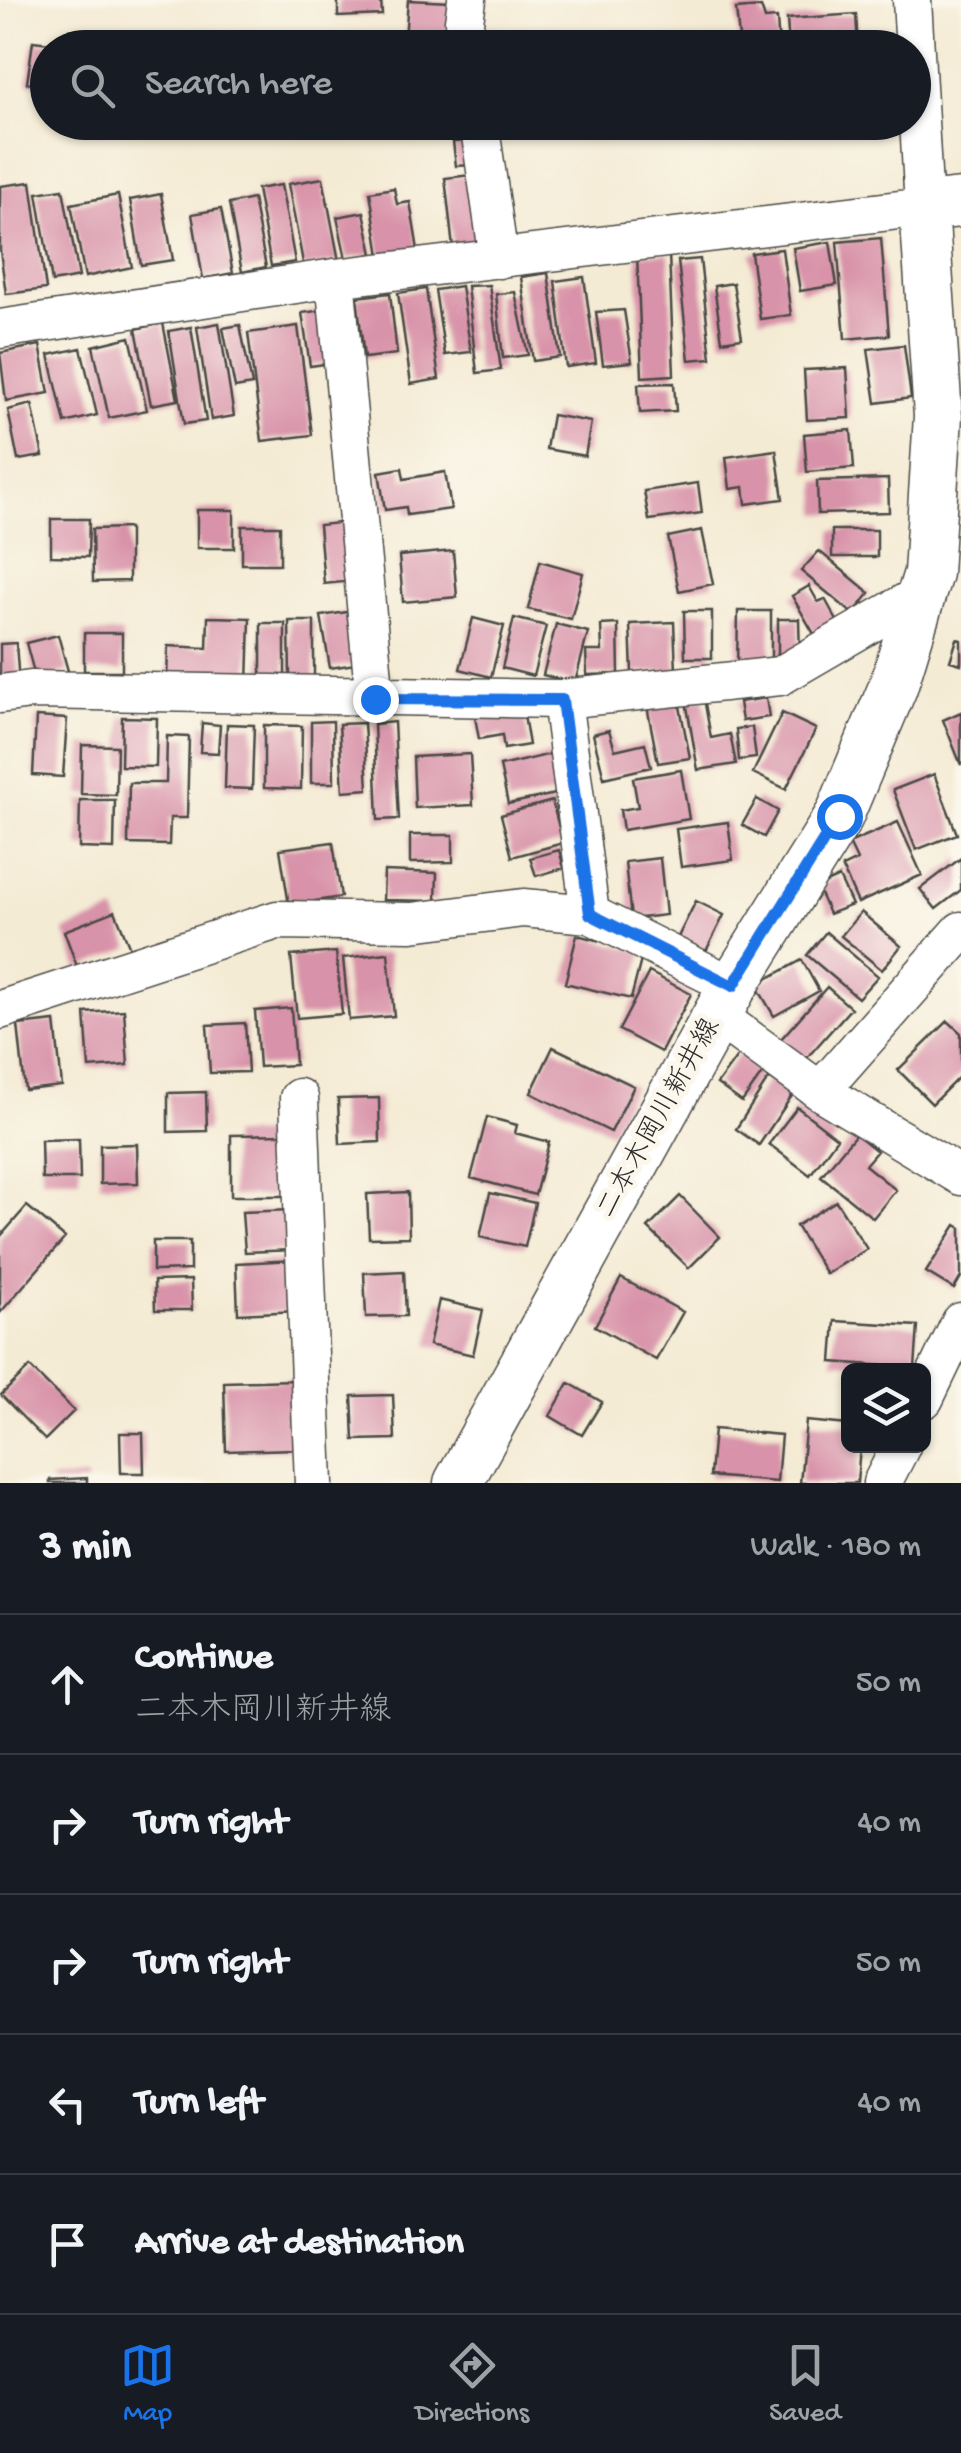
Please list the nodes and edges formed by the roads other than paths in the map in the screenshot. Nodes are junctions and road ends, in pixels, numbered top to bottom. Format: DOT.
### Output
graph roads {
  1 [pos="467,0"];
  2 [pos="912,0"];
  3 [pos="465,30"];
  4 [pos="917,30"];
  5 [pos="931,126"];
  6 [pos="482,140"];
  7 [pos="943,205"];
  8 [pos="499,259"];
  9 [pos="335,278"];
  10 [pos="0,328"];
  11 [pos="936,573"];
  12 [pos="0,694"];
  13 [pos="375,699"];
  14 [pos="562,700"];
  15 [pos="590,914"];
  16 [pos="961,931"];
  17 [pos="725,1001"];
  18 [pos="0,1010"];
  19 [pos="820,1091"];
  20 [pos="298,1098"];
  21 [pos="961,1176"];
  22 [pos="961,1322"];
  23 [pos="931,1384"];
  24 [pos="897,1453"];
  25 [pos="314,1483"];
  26 [pos="458,1483"];
  27 [pos="882,1483"];
  1 -- 3 [label="street"];
  2 -- 4 [label="street"];
  5 -- 7 [label="street"];
  6 -- 8 [label="street"];
  7 -- 8 [label="street"];
  7 -- 11 [label="main road, 二本木岡川新井線"];
  8 -- 9 [label="street"];
  9 -- 10 [label="street"];
  9 -- 13 [label="street"];
  11 -- 14 [label="street"];
  11 -- 17 [label="main road, 二本木岡川新井線"];
  12 -- 13 [label="street"];
  13 -- 14 [label="street"];
  14 -- 15 [label="street"];
  15 -- 17 [label="street"];
  15 -- 18 [label="street"];
  16 -- 19 [label="street"];
  17 -- 19 [label="street"];
  17 -- 26 [label="main road, 二本木岡川新井線"];
  19 -- 21 [label="street"];
  20 -- 25 [label="street"];
  22 -- 23 [label="street"];
  24 -- 27 [label="street"];
}
